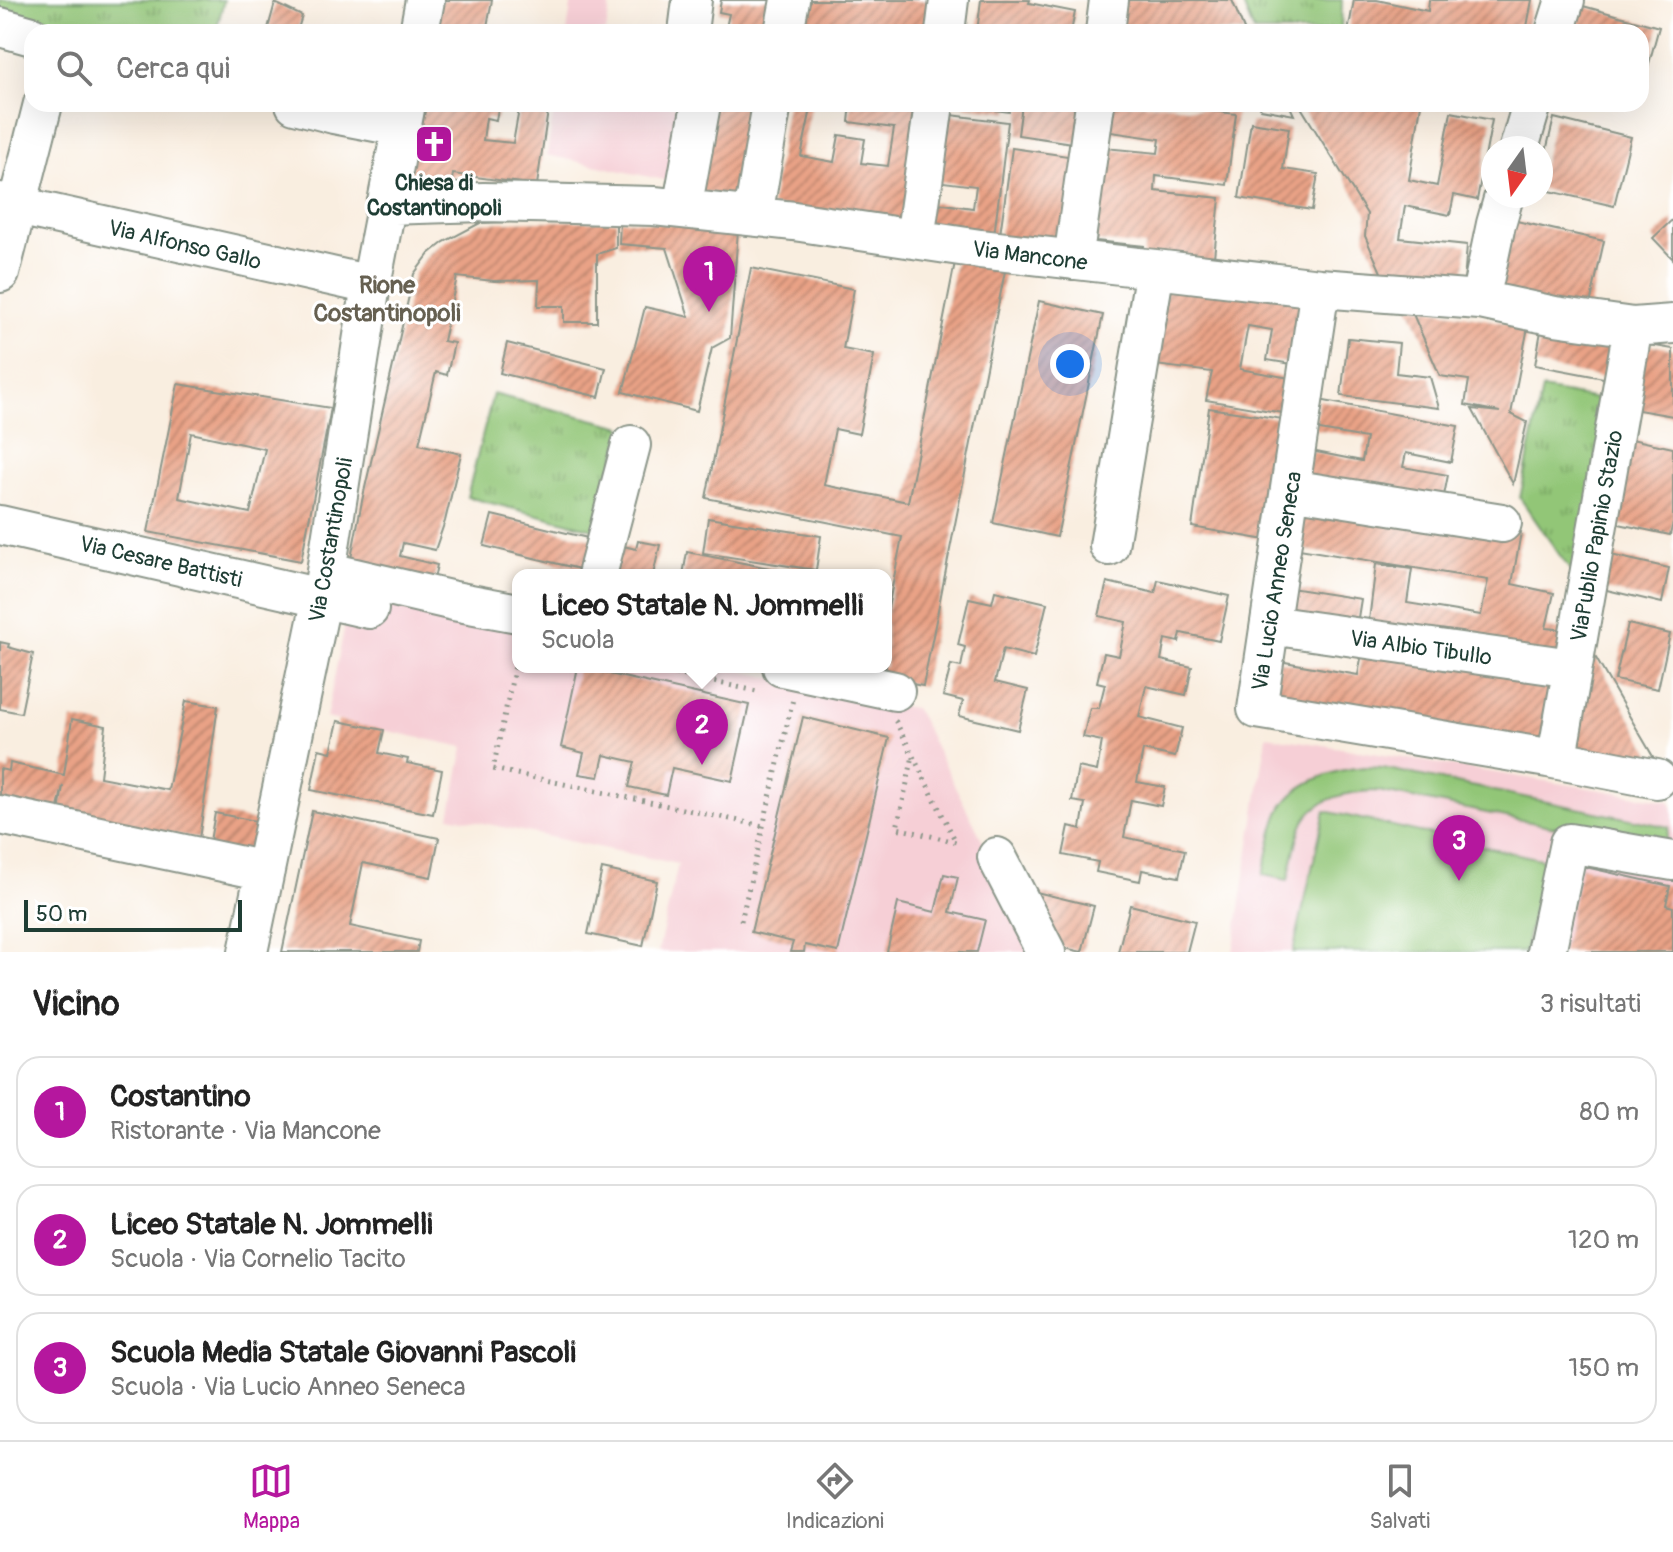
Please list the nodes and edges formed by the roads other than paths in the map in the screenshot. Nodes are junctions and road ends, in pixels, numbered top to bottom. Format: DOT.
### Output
graph roads {
  1 [pos="692,0"];
  2 [pos="790,0"];
  3 [pos="949,0"];
  4 [pos="1109,0"];
  5 [pos="1565,0"];
  6 [pos="689,24"];
  7 [pos="786,24"];
  8 [pos="946,24"];
  9 [pos="1106,24"];
  10 [pos="1558,24"];
  11 [pos="0,27"];
  12 [pos="24,34"];
  13 [pos="40,112"];
  14 [pos="372,112"];
  15 [pos="700,112"];
  16 [pos="771,112"];
  17 [pos="933,112"];
  18 [pos="1094,112"];
  19 [pos="1530,112"];
  20 [pos="404,115"];
  21 [pos="1523,136"];
  22 [pos="8,204"];
  23 [pos="386,205"];
  24 [pos="1501,208"];
  25 [pos="682,209"];
  26 [pos="753,216"];
  27 [pos="915,239"];
  28 [pos="1073,260"];
  29 [pos="1155,269"];
  30 [pos="0,273"];
  31 [pos="371,285"];
  32 [pos="1320,288"];
  33 [pos="1480,300"];
  34 [pos="1673,324"];
  35 [pos="1633,327"];
  36 [pos="631,445"];
  37 [pos="1290,489"];
  38 [pos="1502,523"];
  39 [pos="0,525"];
  40 [pos="1109,546"];
  41 [pos="599,569"];
  42 [pos="324,584"];
  43 [pos="369,609"];
  44 [pos="512,612"];
  45 [pos="1270,625"];
  46 [pos="1572,668"];
  47 [pos="779,686"];
  48 [pos="888,704"];
  49 [pos="1559,745"];
  50 [pos="1657,779"];
  51 [pos="0,815"];
  52 [pos="997,857"];
  53 [pos="1673,861"];
  54 [pos="265,871"];
  55 [pos="248,952"];
  56 [pos="1046,952"];
  57 [pos="1546,952"];
  1 -- 6 [label="street"];
  2 -- 7 [label="street"];
  3 -- 8 [label="street"];
  4 -- 9 [label="street"];
  5 -- 10 [label="street"];
  11 -- 12 [label="street"];
  13 -- 22 [label="street"];
  14 -- 20 [label="street"];
  15 -- 25 [label="street"];
  16 -- 26 [label="street"];
  17 -- 27 [label="street"];
  18 -- 28 [label="street"];
  19 -- 21 [label="street"];
  20 -- 23 [label="street, Via Costantinopoli"];
  22 -- 30 [label="street"];
  22 -- 31 [label="street, Via Alfonso Gallo"];
  23 -- 25 [label="street, Via Mancone"];
  23 -- 31 [label="street, Via Costantinopoli"];
  24 -- 33 [label="street"];
  25 -- 26 [label="street, Via Mancone"];
  26 -- 27 [label="street, Via Mancone"];
  27 -- 28 [label="street, Via Mancone"];
  28 -- 29 [label="street, Via Mancone"];
  29 -- 32 [label="street, Via Mancone"];
  29 -- 40 [label="street"];
  31 -- 42 [label="street, Via Costantinopoli"];
  32 -- 33 [label="street, Via Mancone"];
  32 -- 37 [label="street, Via Lucio Anneo Seneca"];
  33 -- 35 [label="street, Via Mancone"];
  34 -- 35 [label="street, Via Mancone"];
  35 -- 46 [label="street, ViaPublio Papinio Stazio"];
  36 -- 41 [label="street"];
  37 -- 38 [label="street"];
  37 -- 45 [label="street, Via Lucio Anneo Seneca"];
  39 -- 42 [label="street, Via Cesare Battisti"];
  42 -- 43 [label="street"];
  42 -- 44 [label="street"];
  42 -- 54 [label="street, Via Costantinopoli"];
  45 -- 46 [label="street, Via Albio Tibullo"];
  45 -- 50 [label="street, Via Lucio Anneo Seneca"];
  46 -- 49 [label="street, ViaPublio Papinio Stazio"];
  47 -- 48 [label="street"];
  51 -- 54 [label="street"];
  52 -- 56 [label="street"];
  53 -- 57 [label="street"];
  54 -- 55 [label="street, Via Costantinopoli"];
}
